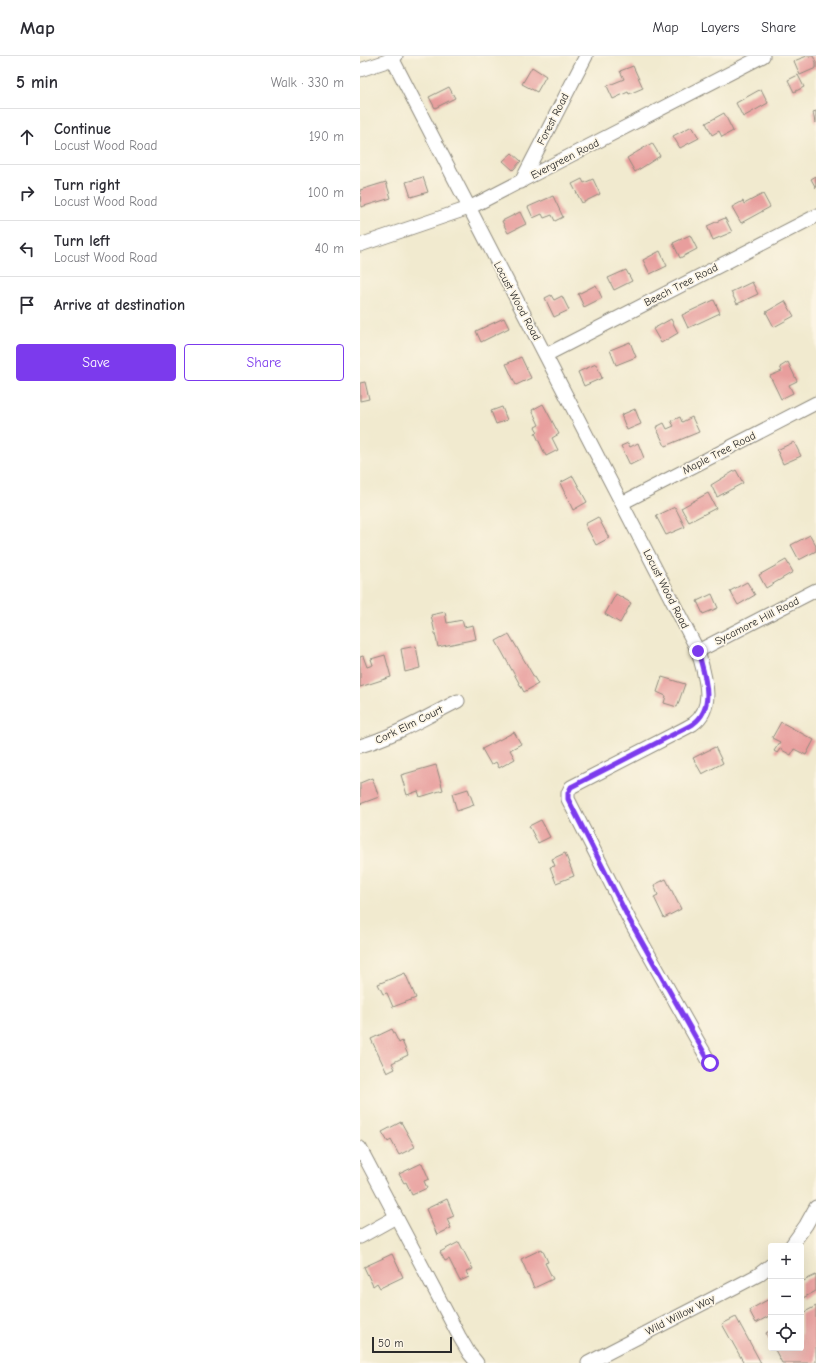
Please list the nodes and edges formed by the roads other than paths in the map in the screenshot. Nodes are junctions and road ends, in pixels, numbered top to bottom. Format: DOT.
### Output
graph roads {
  1 [pos="586,56"];
  2 [pos="763,56"];
  3 [pos="393,57"];
  4 [pos="360,70"];
  5 [pos="521,182"];
  6 [pos="469,208"];
  7 [pos="816,216"];
  8 [pos="360,245"];
  9 [pos="546,355"];
  10 [pos="816,403"];
  11 [pos="622,503"];
  12 [pos="816,590"];
  13 [pos="698,651"];
  14 [pos="458,701"];
  15 [pos="360,746"];
  16 [pos="710,1063"];
  17 [pos="360,1148"];
  18 [pos="816,1207"];
  19 [pos="396,1218"];
  20 [pos="360,1237"];
  21 [pos="793,1243"];
  22 [pos="768,1267"];
  23 [pos="477,1363"];
  24 [pos="588,1363"];
  1 -- 5 [label="street, Forest Road"];
  2 -- 5 [label="street, Evergreen Road"];
  3 -- 4 [label="street"];
  3 -- 6 [label="street, Locust Wood Road"];
  5 -- 6 [label="street, Evergreen Road"];
  6 -- 8 [label="street, Evergreen Road"];
  6 -- 9 [label="street, Locust Wood Road"];
  7 -- 9 [label="street, Beech Tree Road"];
  9 -- 11 [label="street, Locust Wood Road"];
  10 -- 11 [label="street, Maple Tree Road"];
  11 -- 13 [label="street, Locust Wood Road"];
  12 -- 13 [label="street, Sycamore Hill Road"];
  13 -- 16 [label="street, Locust Wood Road"];
  14 -- 15 [label="street, Cork Elm Court"];
  17 -- 19 [label="street"];
  18 -- 21 [label="street"];
  19 -- 20 [label="street"];
  19 -- 23 [label="street"];
  22 -- 24 [label="street, Wild Willow Way"];
}
